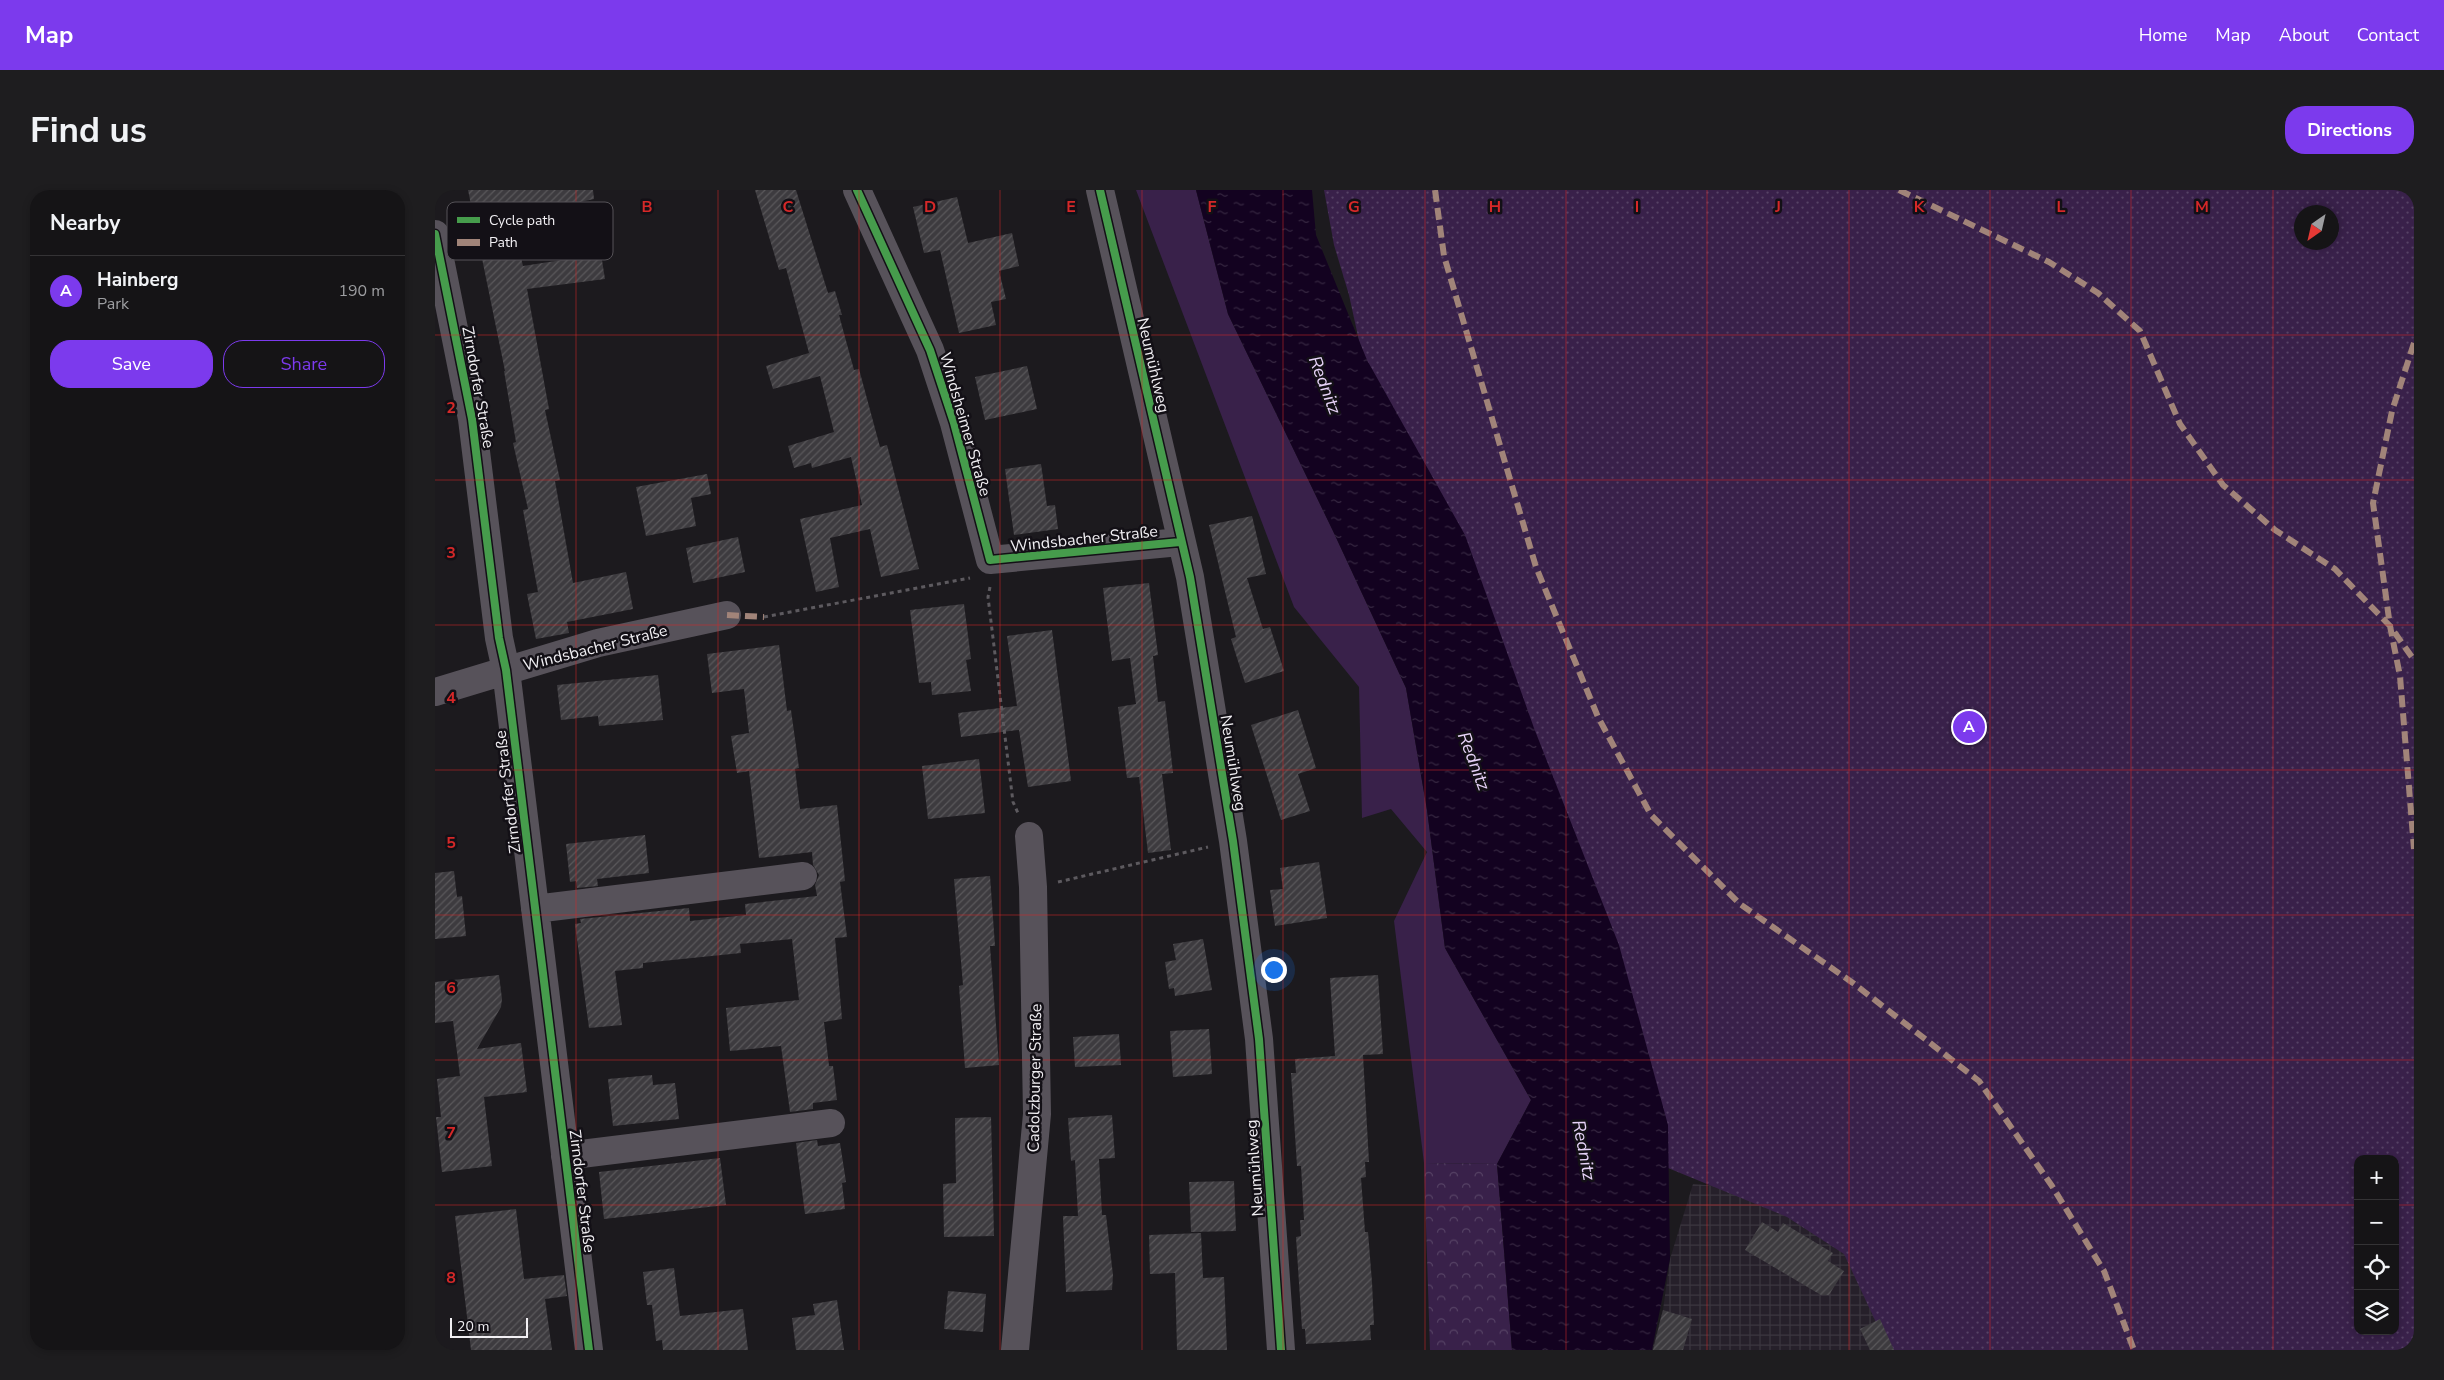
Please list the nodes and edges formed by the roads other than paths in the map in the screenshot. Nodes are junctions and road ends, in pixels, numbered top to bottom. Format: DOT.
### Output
graph roads {
  1 [pos="857,190"];
  2 [pos="1100,190"];
  3 [pos="435,234"];
  4 [pos="1180,542"];
  5 [pos="991,567"];
  6 [pos="727,616"];
  7 [pos="506,670"];
  8 [pos="435,692"];
  9 [pos="1029,836"];
  10 [pos="803,876"];
  11 [pos="535,909"];
  12 [pos="831,1124"];
  13 [pos="565,1156"];
  14 [pos="589,1350"];
  15 [pos="1015,1350"];
  16 [pos="1281,1350"];
  1 -- 5 [label="street, Windsheimer Straße"];
  2 -- 4 [label="street, Neumühlweg"];
  3 -- 7 [label="street, Zirndorfer Straße"];
  4 -- 5 [label="street, Windsbacher Straße"];
  4 -- 16 [label="street, Neumühlweg"];
  6 -- 7 [label="street, Windsbacher Straße"];
  7 -- 8 [label="street, Windsbacher Straße"];
  7 -- 11 [label="street, Zirndorfer Straße"];
  9 -- 15 [label="street, Cadolzburger Straße"];
  10 -- 11 [label="street"];
  11 -- 13 [label="street, Zirndorfer Straße"];
  12 -- 13 [label="street"];
  13 -- 14 [label="street, Zirndorfer Straße"];
}
